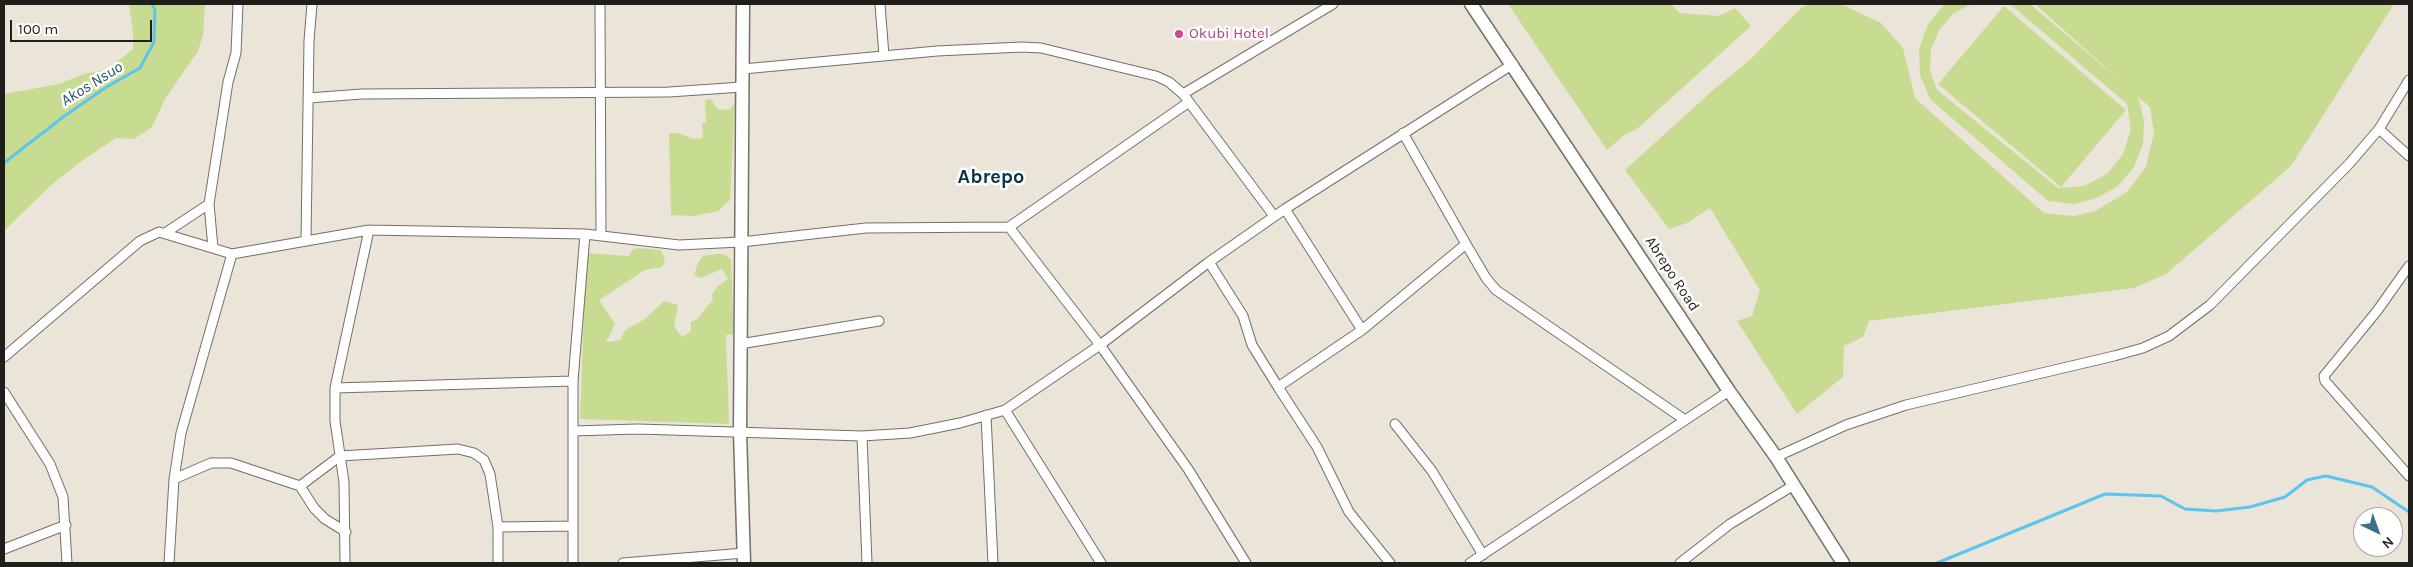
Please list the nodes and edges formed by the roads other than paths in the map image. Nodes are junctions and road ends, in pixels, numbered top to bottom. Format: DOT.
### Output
graph roads {
  1 [pos="238,4"];
  2 [pos="312,4"];
  3 [pos="600,4"];
  4 [pos="743,4"];
  5 [pos="880,4"];
  6 [pos="1333,4"];
  7 [pos="1472,4"];
  8 [pos="884,56"];
  9 [pos="1513,64"];
  10 [pos="743,69"];
  11 [pos="2409,80"];
  12 [pos="742,87"];
  13 [pos="602,93"];
  14 [pos="1183,94"];
  15 [pos="308,98"];
  16 [pos="1189,102"];
  17 [pos="2379,129"];
  18 [pos="1403,133"];
  19 [pos="2409,156"];
  20 [pos="209,204"];
  21 [pos="1285,209"];
  22 [pos="1274,216"];
  23 [pos="1009,227"];
  24 [pos="369,230"];
  25 [pos="166,233"];
  26 [pos="585,234"];
  27 [pos="601,235"];
  28 [pos="306,240"];
  29 [pos="741,242"];
  30 [pos="1466,244"];
  31 [pos="213,248"];
  32 [pos="232,254"];
  33 [pos="1209,262"];
  34 [pos="2409,266"];
  35 [pos="879,321"];
  36 [pos="1362,330"];
  37 [pos="740,344"];
  38 [pos="1100,345"];
  39 [pos="4,357"];
  40 [pos="574,381"];
  41 [pos="1278,387"];
  42 [pos="335,388"];
  43 [pos="1729,391"];
  44 [pos="4,392"];
  45 [pos="1005,410"];
  46 [pos="986,416"];
  47 [pos="1685,420"];
  48 [pos="1395,424"];
  49 [pos="573,431"];
  50 [pos="740,432"];
  51 [pos="862,436"];
  52 [pos="340,456"];
  53 [pos="1776,457"];
  54 [pos="2409,476"];
  55 [pos="174,479"];
  56 [pos="1794,485"];
  57 [pos="300,486"];
  58 [pos="66,525"];
  59 [pos="498,526"];
  60 [pos="572,526"];
  61 [pos="346,532"];
  62 [pos="4,549"];
  63 [pos="1483,555"];
  64 [pos="744,558"];
  65 [pos="67,563"];
  66 [pos="169,563"];
  67 [pos="345,563"];
  68 [pos="498,563"];
  69 [pos="573,563"];
  70 [pos="623,563"];
  71 [pos="867,563"];
  72 [pos="993,563"];
  73 [pos="1101,563"];
  74 [pos="1246,563"];
  75 [pos="1390,563"];
  76 [pos="1470,563"];
  77 [pos="1680,563"];
  78 [pos="1843,563"];
  1 -- 20 [label="street"];
  2 -- 15 [label="street"];
  3 -- 13 [label="street"];
  4 -- 10 [label="main road"];
  5 -- 8 [label="street"];
  6 -- 14 [label="street"];
  7 -- 9 [label="main road, Abrepo Road"];
  8 -- 10 [label="street"];
  8 -- 14 [label="street"];
  9 -- 18 [label="street"];
  9 -- 43 [label="main road, Abrepo Road"];
  10 -- 12 [label="main road"];
  11 -- 17 [label="street"];
  12 -- 13 [label="street"];
  12 -- 29 [label="main road"];
  13 -- 15 [label="street"];
  13 -- 27 [label="street"];
  14 -- 16 [label="street"];
  15 -- 28 [label="street"];
  16 -- 22 [label="street"];
  16 -- 23 [label="street"];
  17 -- 19 [label="street"];
  17 -- 53 [label="street"];
  18 -- 21 [label="street"];
  18 -- 30 [label="street"];
  20 -- 25 [label="street"];
  20 -- 31 [label="street"];
  21 -- 22 [label="street"];
  21 -- 36 [label="street"];
  22 -- 33 [label="street"];
  23 -- 29 [label="street"];
  23 -- 38 [label="street"];
  24 -- 26 [label="street"];
  24 -- 28 [label="street"];
  24 -- 42 [label="street"];
  25 -- 31 [label="street"];
  25 -- 39 [label="street"];
  26 -- 27 [label="street"];
  26 -- 40 [label="street"];
  27 -- 29 [label="street"];
  28 -- 32 [label="street"];
  29 -- 37 [label="main road"];
  30 -- 36 [label="street"];
  30 -- 47 [label="street"];
  31 -- 32 [label="street"];
  32 -- 55 [label="street"];
  33 -- 38 [label="street"];
  33 -- 41 [label="street"];
  34 -- 54 [label="street"];
  35 -- 37 [label="street"];
  36 -- 41 [label="street"];
  37 -- 50 [label="main road"];
  38 -- 45 [label="street"];
  38 -- 74 [label="street"];
  40 -- 42 [label="street"];
  40 -- 49 [label="street"];
  41 -- 75 [label="street"];
  42 -- 52 [label="street"];
  43 -- 47 [label="street"];
  43 -- 53 [label="main road, Abrepo Road"];
  44 -- 58 [label="street"];
  45 -- 46 [label="street"];
  45 -- 73 [label="street"];
  46 -- 51 [label="street"];
  46 -- 72 [label="street"];
  47 -- 63 [label="street"];
  48 -- 63 [label="street"];
  49 -- 50 [label="street"];
  49 -- 60 [label="street"];
  50 -- 51 [label="street"];
  50 -- 64 [label="main road"];
  51 -- 71 [label="street"];
  52 -- 57 [label="street"];
  52 -- 59 [label="street"];
  52 -- 61 [label="street"];
  53 -- 56 [label="main road, Abrepo Road"];
  55 -- 57 [label="street"];
  55 -- 66 [label="street"];
  56 -- 77 [label="street"];
  56 -- 78 [label="main road, Abrepo Road"];
  57 -- 61 [label="street"];
  58 -- 62 [label="street"];
  58 -- 65 [label="street"];
  59 -- 60 [label="street"];
  59 -- 68 [label="street"];
  60 -- 69 [label="street"];
  61 -- 67 [label="street"];
  63 -- 76 [label="street"];
  64 -- 70 [label="street"];
}
